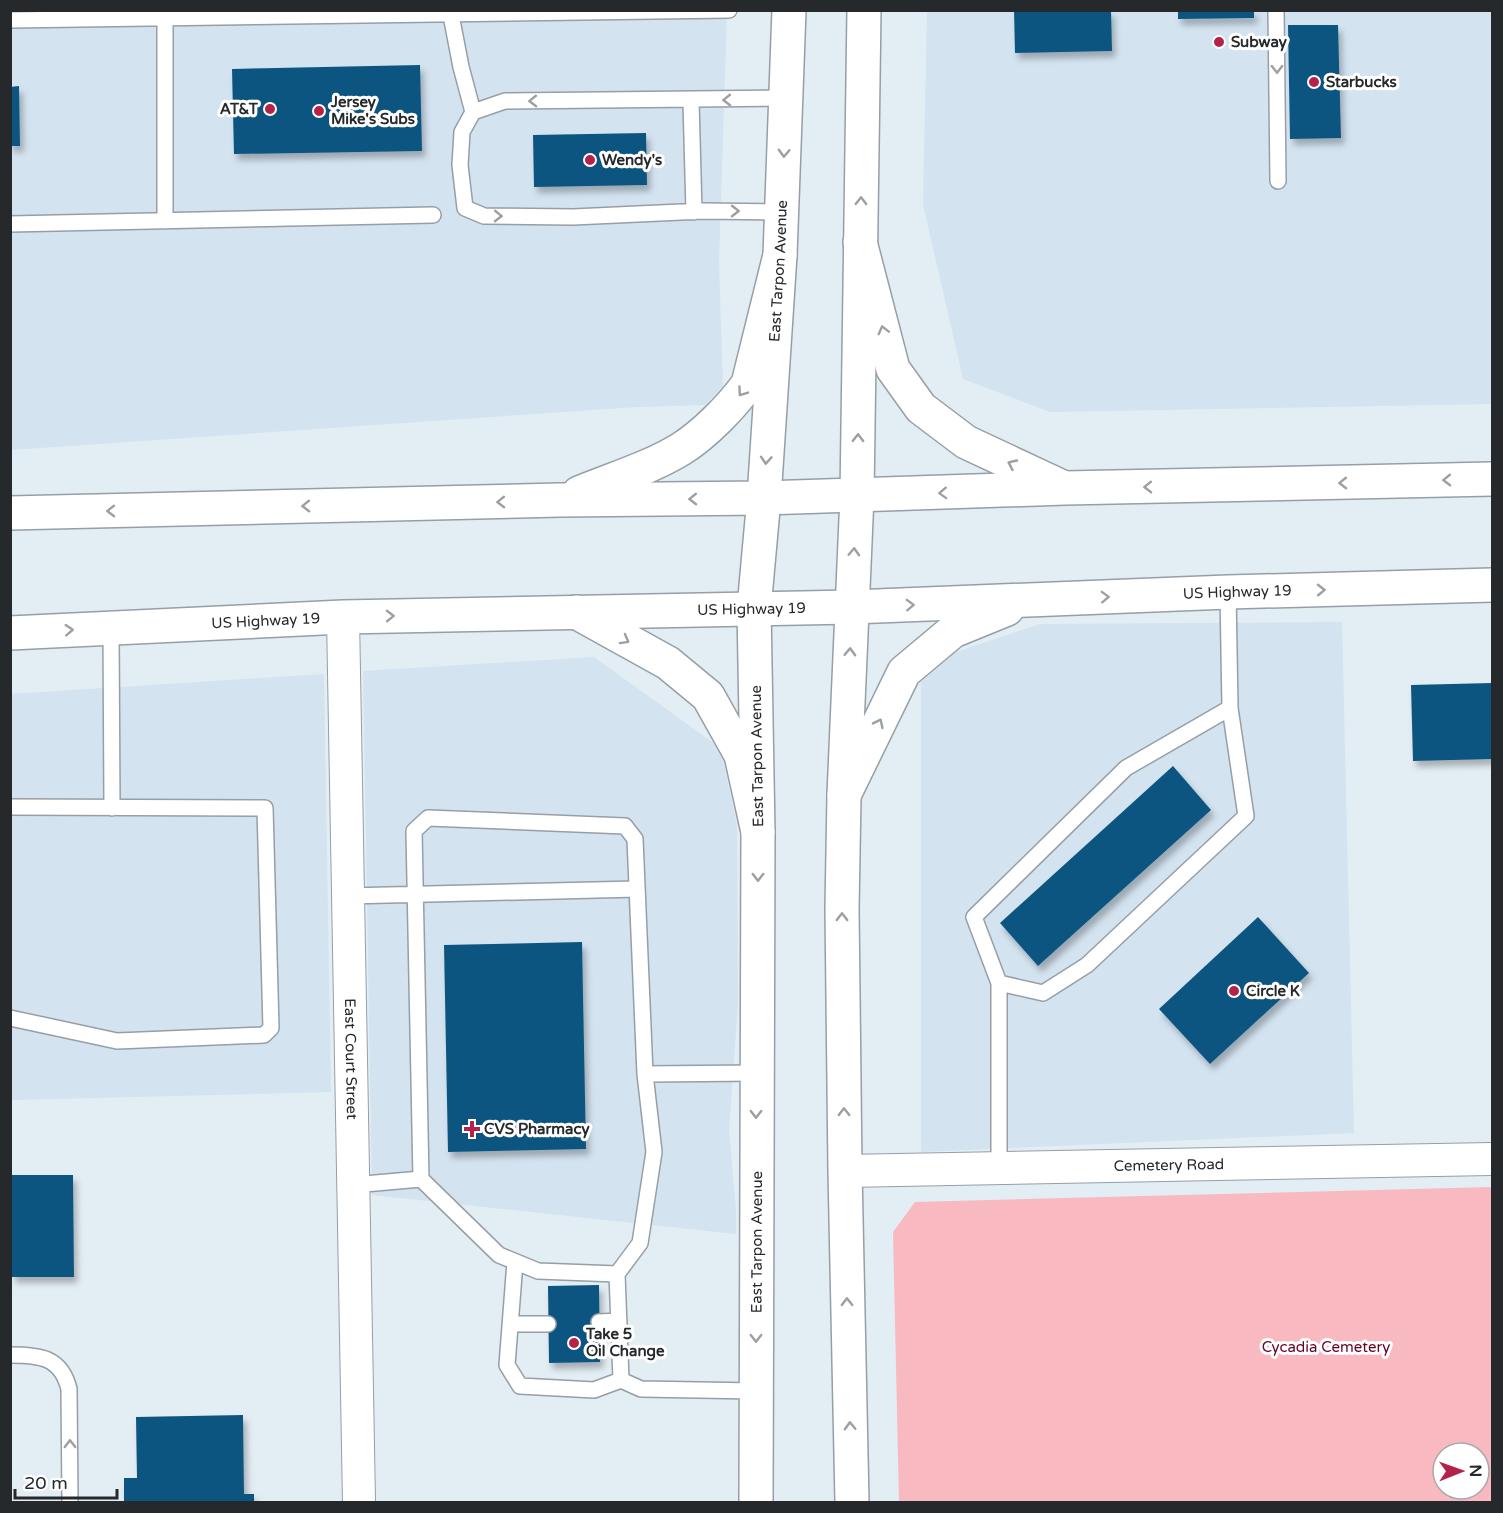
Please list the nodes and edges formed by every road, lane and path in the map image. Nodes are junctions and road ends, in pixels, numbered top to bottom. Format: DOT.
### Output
graph roads {
  1 [pos="729,10"];
  2 [pos="789,10"];
  3 [pos="864,10"];
  4 [pos="1276,10"];
  5 [pos="450,12"];
  6 [pos="165,18"];
  7 [pos="10,20"];
  8 [pos="786,98"];
  9 [pos="691,100"];
  10 [pos="473,112"];
  11 [pos="1278,182"];
  12 [pos="694,212"];
  13 [pos="781,212"];
  14 [pos="434,215"];
  15 [pos="165,221"];
  16 [pos="10,224"];
  17 [pos="860,242"];
  18 [pos="780,255"];
  19 [pos="1492,479"];
  20 [pos="1065,488"];
  21 [pos="857,496"];
  22 [pos="764,498"];
  23 [pos="560,500"];
  24 [pos="10,513"];
  25 [pos="1492,585"];
  26 [pos="1228,592"];
  27 [pos="1028,600"];
  28 [pos="852,607"];
  29 [pos="754,608"];
  30 [pos="574,612"];
  31 [pos="343,617"];
  32 [pos="111,628"];
  33 [pos="10,633"];
  34 [pos="1230,708"];
  35 [pos="844,795"];
  36 [pos="10,807"];
  37 [pos="112,808"];
  38 [pos="758,832"];
  39 [pos="637,889"];
  40 [pos="415,895"];
  41 [pos="348,896"];
  42 [pos="999,983"];
  43 [pos="10,1018"];
  44 [pos="757,1073"];
  45 [pos="645,1074"];
  46 [pos="1492,1159"];
  47 [pos="999,1168"];
  48 [pos="844,1171"];
  49 [pos="421,1179"];
  50 [pos="353,1185"];
  51 [pos="515,1262"];
  52 [pos="617,1274"];
  53 [pos="599,1322"];
  54 [pos="619,1322"];
  55 [pos="511,1324"];
  56 [pos="548,1324"];
  57 [pos="10,1355"];
  58 [pos="621,1380"];
  59 [pos="756,1391"];
  60 [pos="70,1503"];
  61 [pos="359,1503"];
  62 [pos="756,1503"];
  63 [pos="852,1503"];
  1 -- 5 [label="lane"];
  2 -- 8 [label="main road, East Tarpon Avenue"];
  17 -- 3 [label="main road, one-way"];
  4 -- 11 [label="lane, one-way"];
  5 -- 6 [label="lane"];
  5 -- 10 [label="lane"];
  6 -- 7 [label="lane"];
  6 -- 15 [label="lane"];
  8 -- 9 [label="lane, one-way"];
  8 -- 13 [label="main road, East Tarpon Avenue, one-way"];
  9 -- 10 [label="lane, one-way"];
  9 -- 12 [label="lane"];
  10 -- 12 [label="lane, one-way"];
  12 -- 13 [label="lane, one-way"];
  13 -- 18 [label="main road, East Tarpon Avenue"];
  14 -- 15 [label="lane"];
  15 -- 16 [label="lane"];
  20 -- 17 [label="main road, one-way"];
  21 -- 17 [label="main road, one-way"];
  18 -- 22 [label="main road, East Tarpon Avenue, one-way"];
  18 -- 23 [label="main road, one-way"];
  19 -- 20 [label="main road, one-way"];
  20 -- 21 [label="main road, one-way"];
  21 -- 22 [label="main road"];
  28 -- 21 [label="main road, one-way"];
  22 -- 23 [label="main road, one-way"];
  22 -- 29 [label="main road, East Tarpon Avenue"];
  23 -- 24 [label="main road, one-way"];
  26 -- 25 [label="main road, US Highway 19, one-way"];
  27 -- 26 [label="main road, US Highway 19, one-way"];
  26 -- 34 [label="lane"];
  28 -- 27 [label="main road, US Highway 19, one-way"];
  35 -- 27 [label="main road, one-way"];
  28 -- 29 [label="main road, US Highway 19"];
  35 -- 28 [label="main road, one-way"];
  29 -- 30 [label="main road, US Highway 19"];
  29 -- 38 [label="main road, East Tarpon Avenue"];
  31 -- 30 [label="main road, US Highway 19, one-way"];
  30 -- 38 [label="main road, one-way"];
  31 -- 32 [label="main road, US Highway 19"];
  31 -- 41 [label="street, East Court Street"];
  33 -- 32 [label="main road, US Highway 19, one-way"];
  32 -- 37 [label="lane"];
  34 -- 42 [label="lane"];
  34 -- 42 [label="lane"];
  48 -- 35 [label="main road, one-way"];
  36 -- 37 [label="lane"];
  37 -- 43 [label="lane"];
  38 -- 44 [label="main road, East Tarpon Avenue, one-way"];
  39 -- 40 [label="lane"];
  39 -- 40 [label="lane"];
  39 -- 45 [label="lane"];
  40 -- 41 [label="lane"];
  40 -- 49 [label="lane"];
  41 -- 50 [label="street, East Court Street"];
  42 -- 47 [label="lane"];
  44 -- 45 [label="lane"];
  44 -- 59 [label="main road, East Tarpon Avenue, one-way"];
  45 -- 52 [label="lane"];
  46 -- 47 [label="street, Cemetery Road"];
  47 -- 48 [label="street, Cemetery Road"];
  63 -- 48 [label="main road, one-way"];
  49 -- 50 [label="lane"];
  49 -- 51 [label="lane"];
  50 -- 61 [label="street, East Court Street"];
  51 -- 52 [label="lane"];
  51 -- 55 [label="lane"];
  52 -- 54 [label="lane"];
  53 -- 54 [label="lane"];
  54 -- 58 [label="lane"];
  55 -- 56 [label="lane"];
  55 -- 58 [label="lane"];
  60 -- 57 [label="lane, one-way"];
  58 -- 59 [label="lane"];
  59 -- 62 [label="main road, East Tarpon Avenue"];
}
